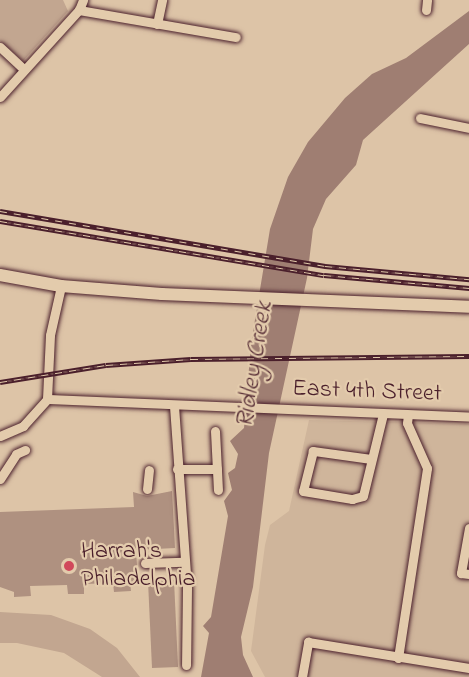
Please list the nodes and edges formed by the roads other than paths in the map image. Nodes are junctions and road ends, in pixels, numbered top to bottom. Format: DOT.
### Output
graph roads {
  1 [pos="83,0"];
  2 [pos="162,0"];
  3 [pos="80,10"];
  4 [pos="157,24"];
  5 [pos="236,38"];
  6 [pos="0,47"];
  7 [pos="24,69"];
  8 [pos="0,97"];
  9 [pos="420,118"];
  10 [pos="469,128"];
  11 [pos="0,275"];
  12 [pos="61,286"];
  13 [pos="469,307"];
  14 [pos="47,399"];
  15 [pos="174,406"];
  16 [pos="383,414"];
  17 [pos="408,415"];
  18 [pos="469,417"];
  19 [pos="215,431"];
  20 [pos="0,436"];
  21 [pos="25,450"];
  22 [pos="371,459"];
  23 [pos="177,469"];
  24 [pos="217,469"];
  25 [pos="149,470"];
  26 [pos="0,479"];
  27 [pos="147,489"];
  28 [pos="218,490"];
  29 [pos="469,528"];
  30 [pos="183,562"];
  31 [pos="145,563"];
  32 [pos="469,574"];
  33 [pos="398,658"];
  34 [pos="186,665"];
  35 [pos="469,668"];
  36 [pos="302,677"];
  1 -- 3 [label="street"];
  2 -- 4 [label="street"];
  3 -- 4 [label="street"];
  3 -- 7 [label="street"];
  4 -- 5 [label="street"];
  6 -- 7 [label="street"];
  7 -- 8 [label="street"];
  9 -- 10 [label="street"];
  11 -- 12 [label="main road"];
  12 -- 13 [label="main road"];
  12 -- 14 [label="street"];
  14 -- 15 [label="street, East 4th Street"];
  14 -- 20 [label="street"];
  15 -- 16 [label="street, East 4th Street"];
  15 -- 23 [label="street"];
  16 -- 17 [label="street, East 4th Street"];
  16 -- 22 [label="street"];
  17 -- 18 [label="street, East 4th Street"];
  17 -- 33 [label="street"];
  19 -- 24 [label="street"];
  21 -- 26 [label="street"];
  22 -- 22 [label="street"];
  23 -- 24 [label="street"];
  23 -- 30 [label="street"];
  24 -- 28 [label="street"];
  25 -- 27 [label="street"];
  29 -- 32 [label="street"];
  30 -- 31 [label="street"];
  30 -- 34 [label="street"];
  33 -- 35 [label="street"];
  33 -- 36 [label="street"];
}
